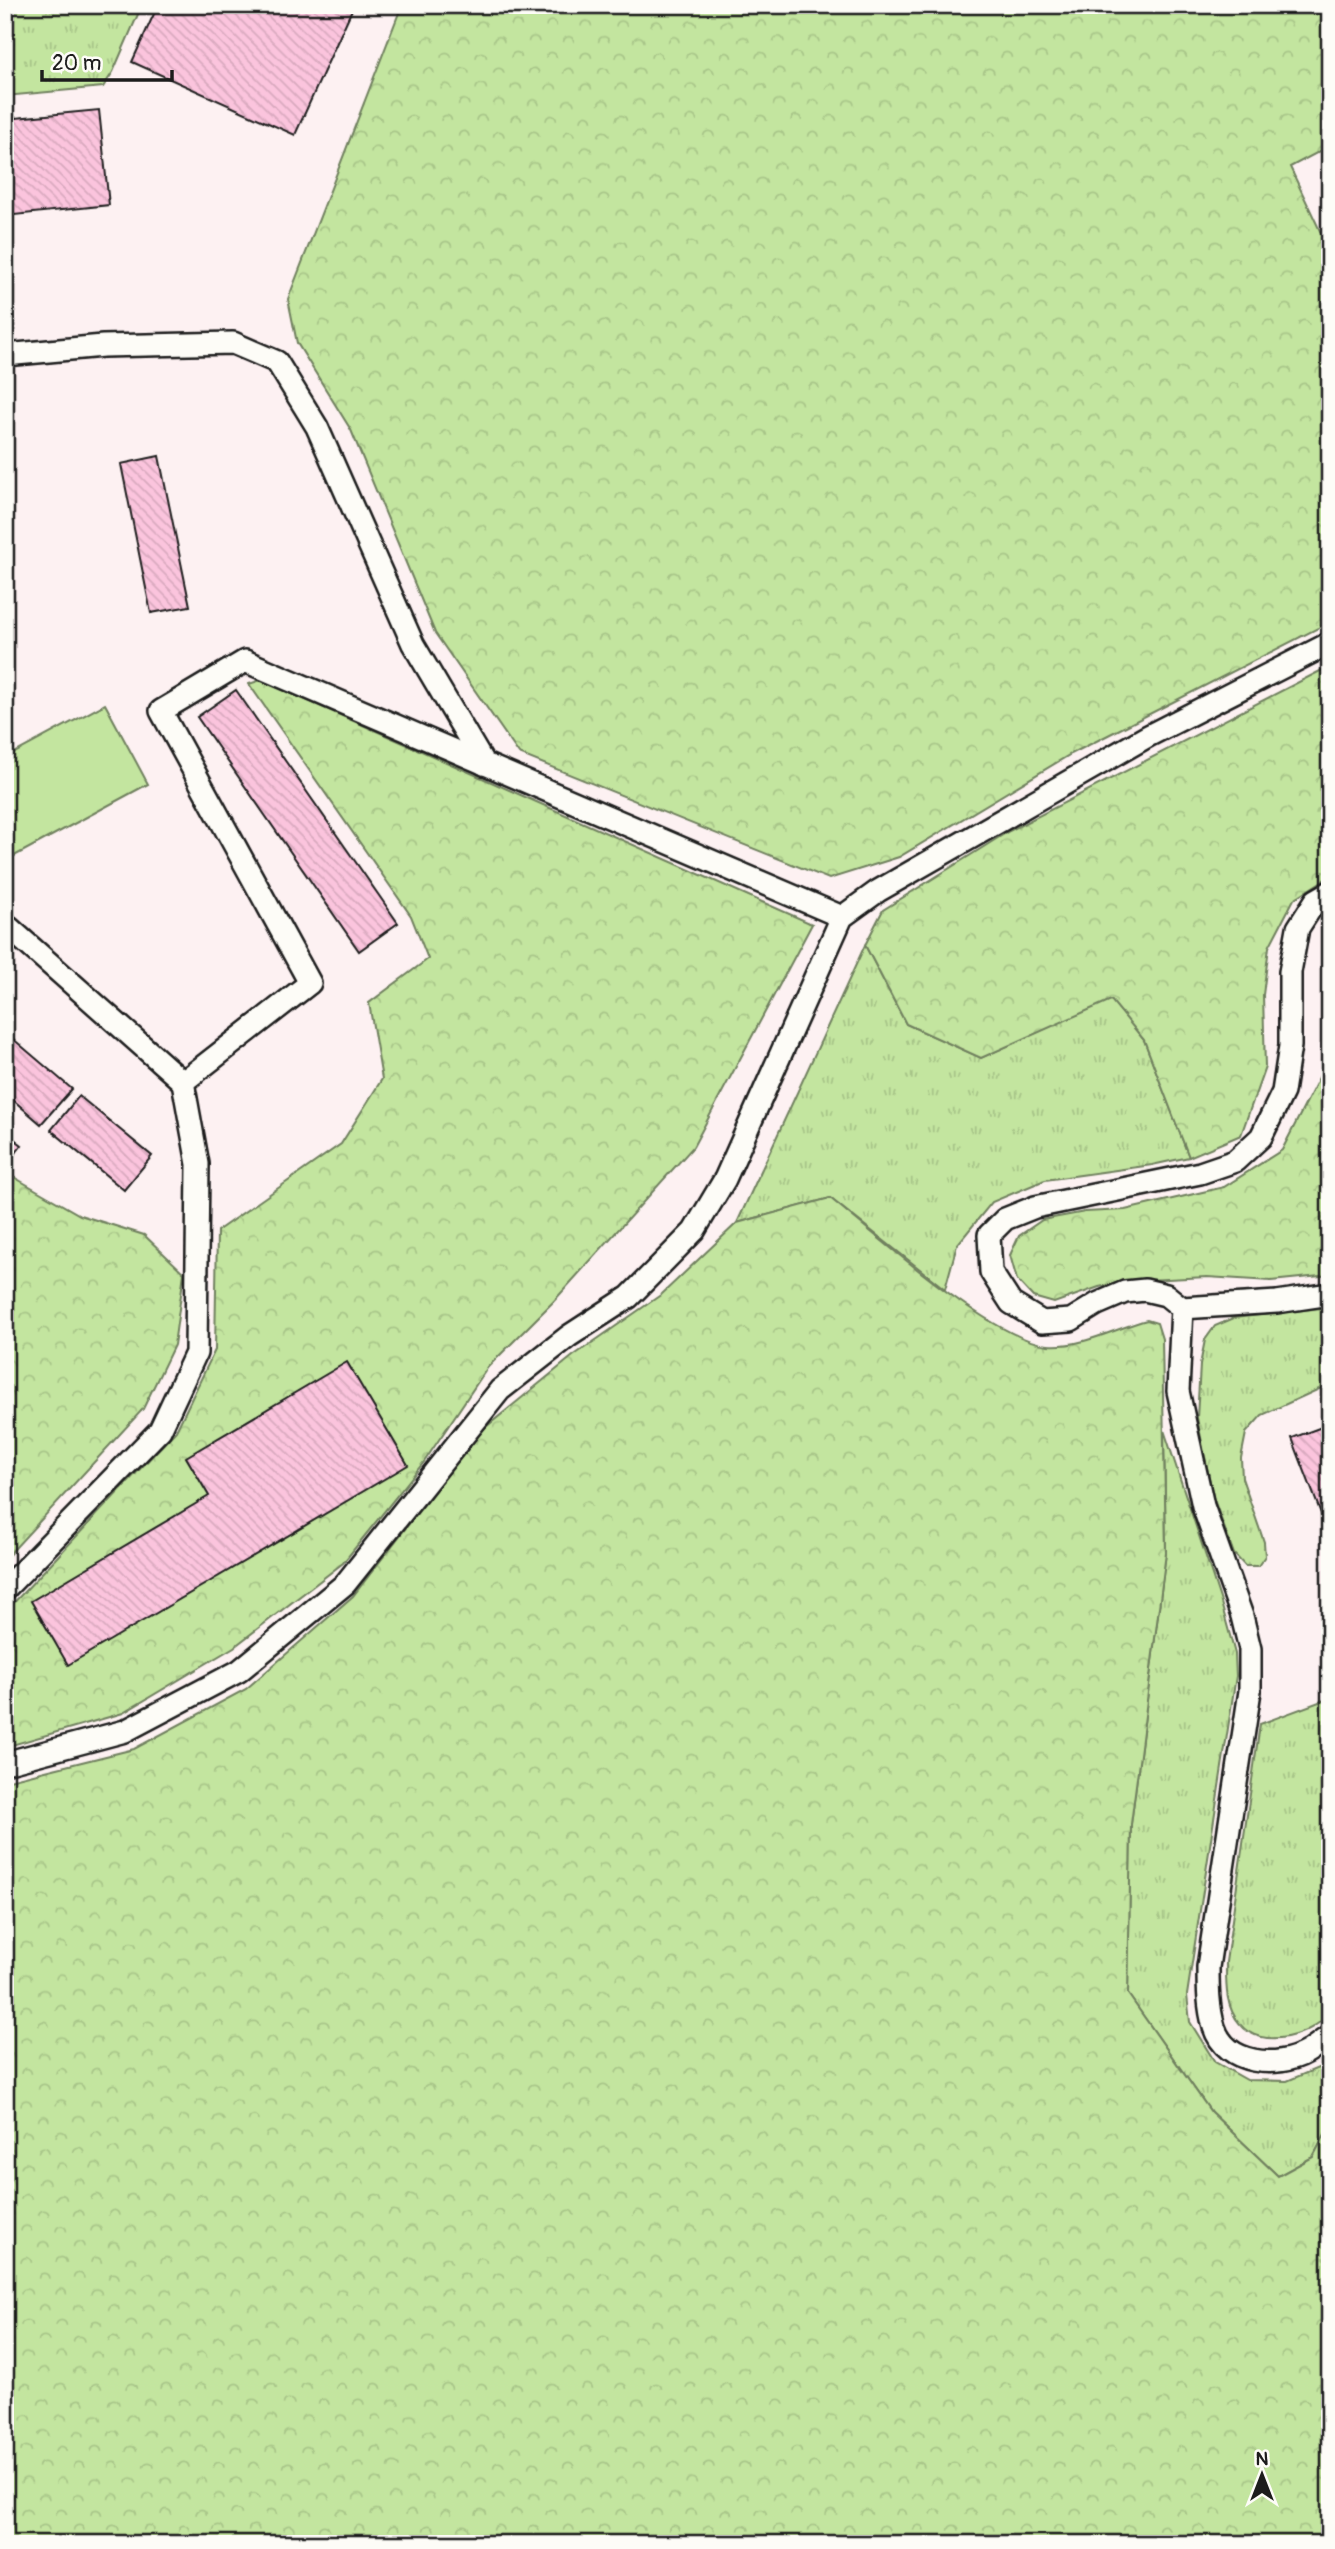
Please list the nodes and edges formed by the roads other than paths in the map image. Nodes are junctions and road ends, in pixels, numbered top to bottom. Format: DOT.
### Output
graph roads {
  1 [pos="5,355"];
  2 [pos="1330,643"];
  3 [pos="484,764"];
  4 [pos="1330,892"];
  5 [pos="842,917"];
  6 [pos="5,923"];
  7 [pos="183,1082"];
  8 [pos="1330,1294"];
  9 [pos="1182,1307"];
  10 [pos="5,1589"];
  11 [pos="5,1763"];
  12 [pos="1330,2036"];
  1 -- 3 [label="lane"];
  2 -- 5 [label="lane"];
  3 -- 5 [label="lane"];
  3 -- 7 [label="lane"];
  4 -- 9 [label="lane"];
  5 -- 11 [label="lane"];
  6 -- 7 [label="lane"];
  7 -- 10 [label="lane"];
  8 -- 9 [label="lane"];
  9 -- 12 [label="lane"];
}
